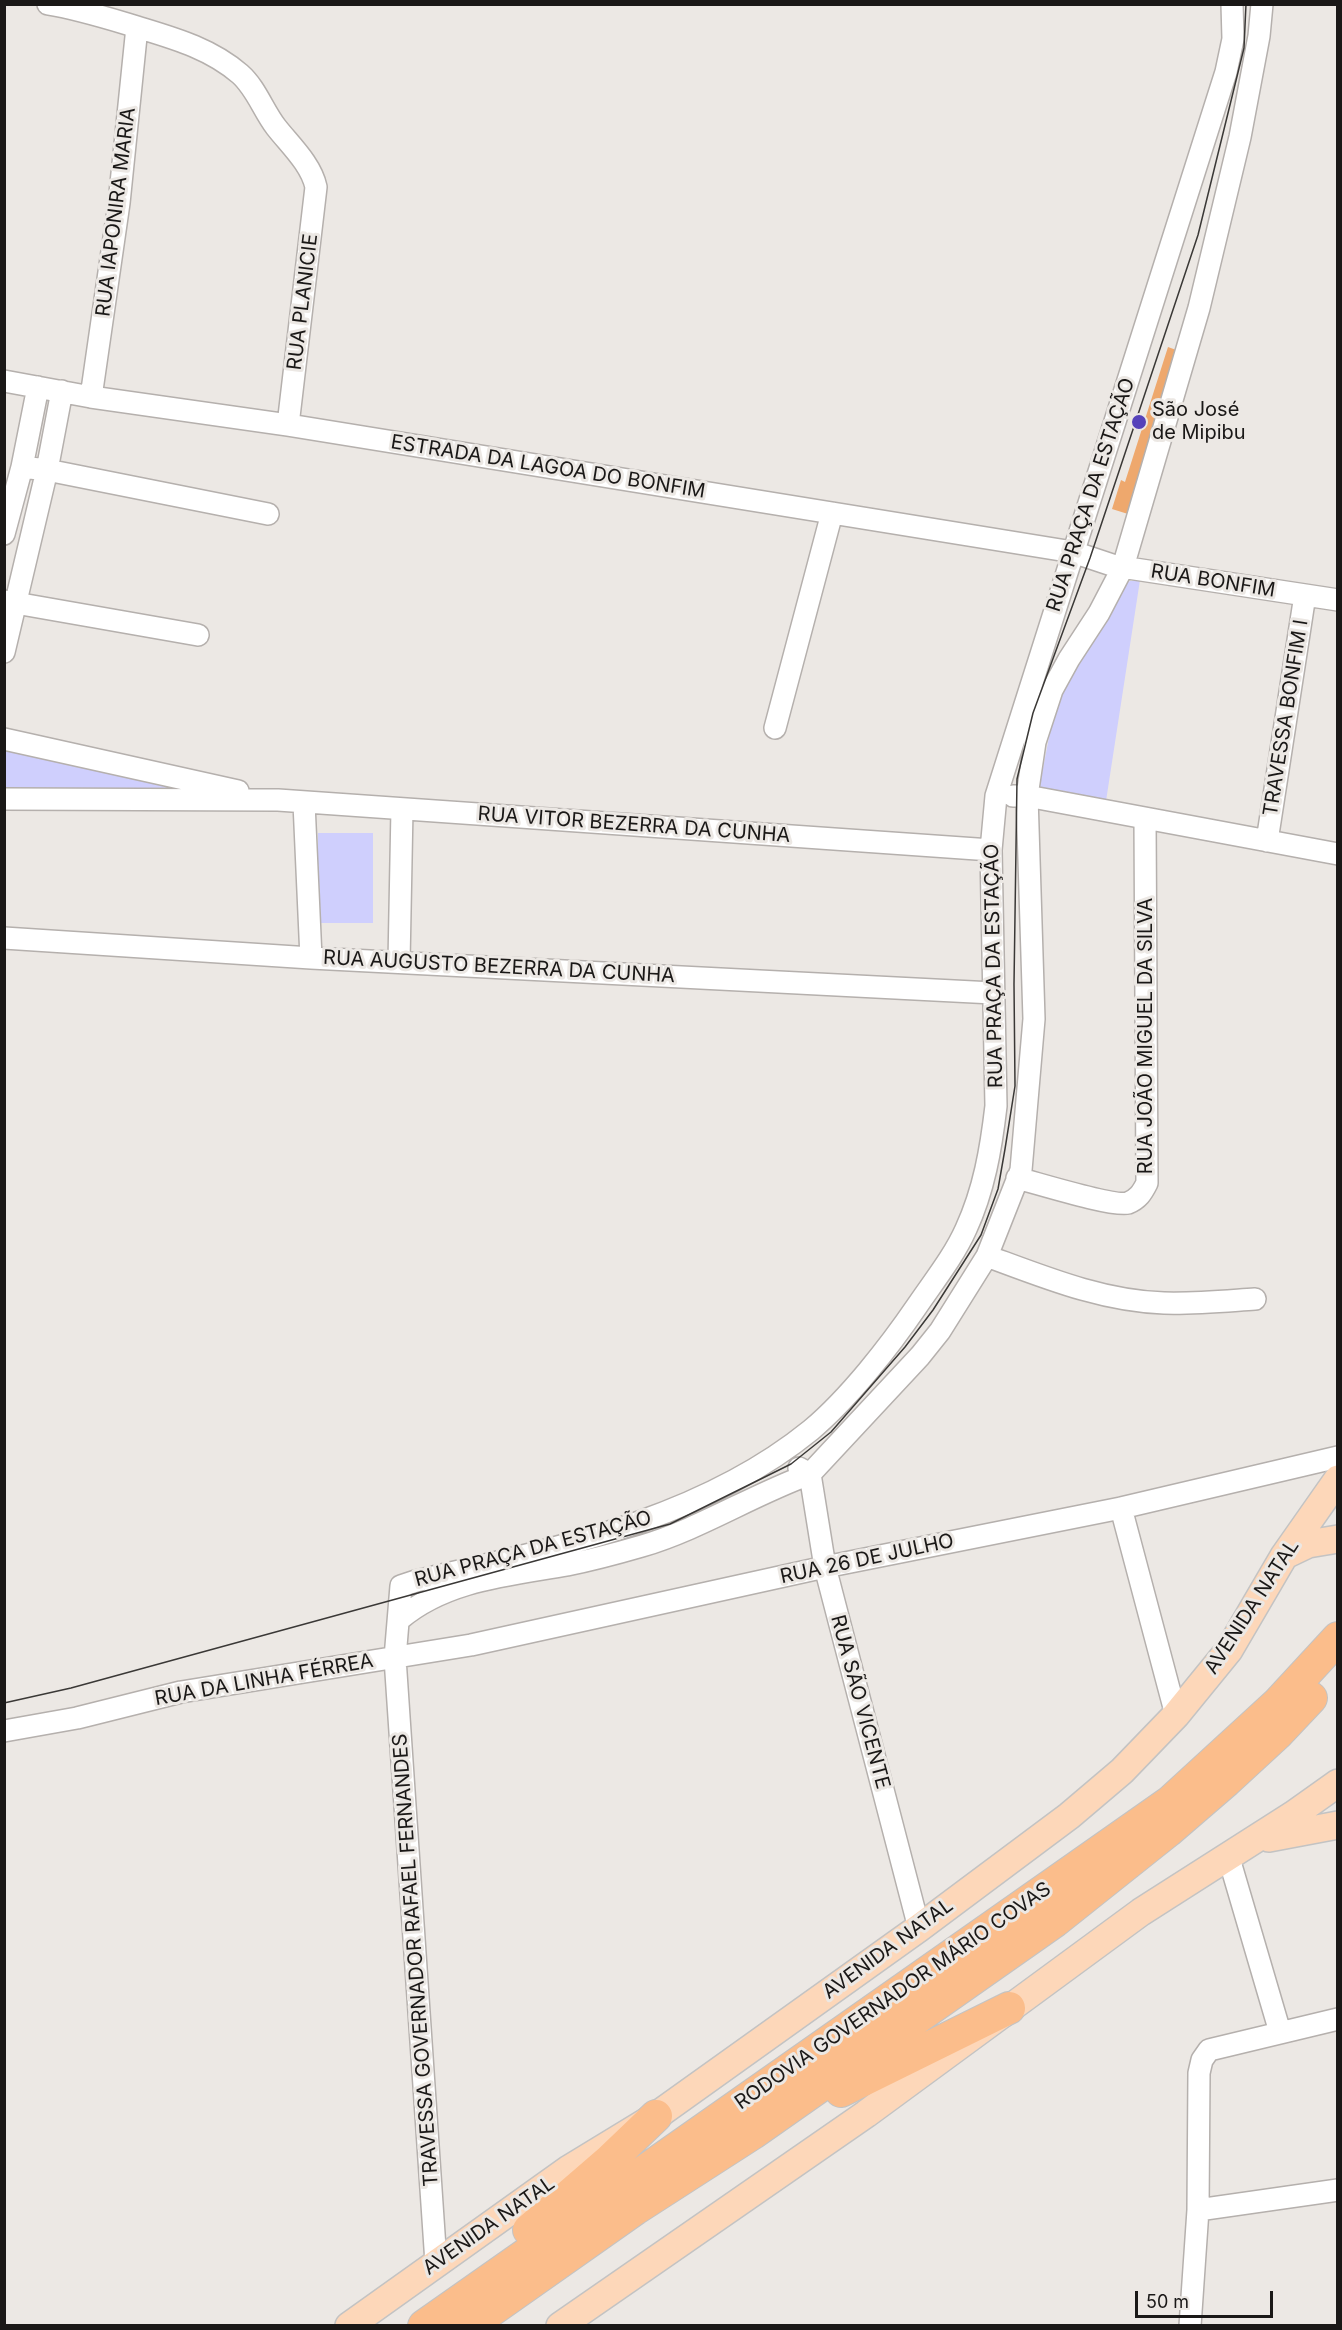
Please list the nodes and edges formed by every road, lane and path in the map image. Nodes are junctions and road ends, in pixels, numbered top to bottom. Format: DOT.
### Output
graph roads {
  1 [pos="48,4"];
  2 [pos="104,4"];
  3 [pos="1232,4"];
  4 [pos="1262,4"];
  5 [pos="78,8"];
  6 [pos="137,27"];
  7 [pos="4,381"];
  8 [pos="38,387"];
  9 [pos="62,391"];
  10 [pos="91,397"];
  11 [pos="288,425"];
  12 [pos="21,467"];
  13 [pos="47,470"];
  14 [pos="832,513"];
  15 [pos="268,514"];
  16 [pos="5,532"];
  17 [pos="1081,555"];
  18 [pos="1124,567"];
  19 [pos="1305,595"];
  20 [pos="1338,600"];
  21 [pos="10,602"];
  22 [pos="198,635"];
  23 [pos="4,652"];
  24 [pos="775,728"];
  25 [pos="4,740"];
  26 [pos="996,796"];
  27 [pos="1027,796"];
  28 [pos="4,799"];
  29 [pos="278,800"];
  30 [pos="304,802"];
  31 [pos="402,809"];
  32 [pos="1145,819"];
  33 [pos="1267,841"];
  34 [pos="991,849"];
  35 [pos="1338,854"];
  36 [pos="4,938"];
  37 [pos="311,958"];
  38 [pos="399,962"];
  39 [pos="993,993"];
  40 [pos="1019,1174"];
  41 [pos="987,1256"];
  42 [pos="1255,1299"];
  43 [pos="781,1453"];
  44 [pos="1338,1457"];
  45 [pos="810,1474"];
  46 [pos="1338,1479"];
  47 [pos="1121,1508"];
  48 [pos="1338,1539"];
  49 [pos="1284,1556"];
  50 [pos="825,1567"];
  51 [pos="400,1619"];
  52 [pos="1338,1638"];
  53 [pos="395,1658"];
  54 [pos="1338,1669"];
  55 [pos="1176,1715"];
  56 [pos="4,1731"];
  57 [pos="1338,1783"];
  58 [pos="1338,1825"];
  59 [pos="1253,1840"];
  60 [pos="1228,1855"];
  61 [pos="919,1928"];
  62 [pos="1009,2008"];
  63 [pos="1338,2019"];
  64 [pos="1280,2032"];
  65 [pos="656,2116"];
  66 [pos="753,2133"];
  67 [pos="1338,2190"];
  68 [pos="1198,2210"];
  69 [pos="436,2263"];
  70 [pos="430,2321"];
  71 [pos="349,2325"];
  72 [pos="469,2325"];
  73 [pos="560,2325"];
  74 [pos="1190,2325"];
  1 -- 5 [label="street"];
  2 -- 5 [label="street"];
  3 -- 17 [label="street, RUA PRAÇA DA ESTAÇÃO"];
  4 -- 18 [label="street, RUA PRAÇA DA ESTAÇÃO"];
  5 -- 6 [label="street"];
  6 -- 10 [label="street, RUA IAPONIRA MARIA"];
  6 -- 11 [label="street, RUA PLANICIE"];
  7 -- 8 [label="street, ESTRADA DA LAGOA DO BONFIM"];
  8 -- 9 [label="street, ESTRADA DA LAGOA DO BONFIM"];
  8 -- 12 [label="street"];
  9 -- 10 [label="street, ESTRADA DA LAGOA DO BONFIM"];
  9 -- 13 [label="street"];
  10 -- 11 [label="street, ESTRADA DA LAGOA DO BONFIM"];
  11 -- 14 [label="street, ESTRADA DA LAGOA DO BONFIM"];
  12 -- 13 [label="street"];
  12 -- 16 [label="street"];
  13 -- 15 [label="street"];
  13 -- 21 [label="street"];
  14 -- 17 [label="street, ESTRADA DA LAGOA DO BONFIM"];
  14 -- 24 [label="street"];
  17 -- 18 [label="street, RUA BONFIM"];
  17 -- 26 [label="street, RUA PRAÇA DA ESTAÇÃO"];
  18 -- 19 [label="street, RUA BONFIM"];
  18 -- 27 [label="street, RUA PRAÇA DA ESTAÇÃO"];
  19 -- 20 [label="street, RUA BONFIM"];
  19 -- 33 [label="street, TRAVESSA BONFIM I"];
  21 -- 22 [label="street"];
  21 -- 23 [label="street"];
  25 -- 29 [label="street, RUA VITOR BEZERRA DA CUNHA"];
  26 -- 27 [label="street"];
  26 -- 34 [label="street, RUA PRAÇA DA ESTAÇÃO"];
  27 -- 32 [label="street"];
  27 -- 40 [label="street, RUA PRAÇA DA ESTAÇÃO"];
  28 -- 29 [label="street, RUA VITOR BEZERRA DA CUNHA"];
  29 -- 30 [label="street, RUA VITOR BEZERRA DA CUNHA"];
  30 -- 31 [label="street, RUA VITOR BEZERRA DA CUNHA"];
  30 -- 37 [label="street"];
  31 -- 34 [label="street, RUA VITOR BEZERRA DA CUNHA"];
  31 -- 38 [label="street"];
  32 -- 33 [label="street"];
  32 -- 40 [label="street, RUA JOÃO MIGUEL DA SILVA"];
  33 -- 35 [label="street"];
  34 -- 39 [label="street, RUA PRAÇA DA ESTAÇÃO"];
  36 -- 37 [label="street, RUA AUGUSTO BEZERRA DA CUNHA"];
  37 -- 38 [label="street, RUA AUGUSTO BEZERRA DA CUNHA"];
  38 -- 39 [label="street, RUA AUGUSTO BEZERRA DA CUNHA"];
  39 -- 43 [label="street, RUA PRAÇA DA ESTAÇÃO"];
  40 -- 41 [label="street"];
  41 -- 42 [label="street"];
  41 -- 45 [label="street"];
  43 -- 45 [label="street"];
  43 -- 51 [label="street, RUA PRAÇA DA ESTAÇÃO"];
  44 -- 47 [label="street, RUA 26 DE JULHO"];
  45 -- 50 [label="street, RUA SÃO VICENTE"];
  45 -- 51 [label="street"];
  46 -- 49 [label="main road, AVENIDA NATAL"];
  47 -- 50 [label="street, RUA 26 DE JULHO"];
  47 -- 55 [label="street"];
  48 -- 49 [label="main road"];
  49 -- 55 [label="main road, AVENIDA NATAL"];
  50 -- 53 [label="street, RUA 26 DE JULHO"];
  50 -- 61 [label="street, RUA SÃO VICENTE"];
  51 -- 53 [label="street, RUA DA LINHA FÉRREA"];
  52 -- 70 [label="highway, RODOVIA GOVERNADOR MÁRIO COVAS"];
  53 -- 56 [label="street, RUA DA LINHA FÉRREA"];
  53 -- 69 [label="street, TRAVESSA GOVERNADOR RAFAEL FERNANDES"];
  54 -- 66 [label="highway, RODOVIA GOVERNADOR MÁRIO COVAS"];
  55 -- 61 [label="main road, AVENIDA NATAL"];
  57 -- 59 [label="main road"];
  58 -- 59 [label="main road"];
  59 -- 60 [label="main road"];
  60 -- 62 [label="main road"];
  60 -- 64 [label="street"];
  61 -- 65 [label="main road, AVENIDA NATAL"];
  62 -- 66 [label="highway"];
  62 -- 73 [label="main road"];
  63 -- 64 [label="street"];
  64 -- 68 [label="street"];
  65 -- 69 [label="main road, AVENIDA NATAL"];
  65 -- 70 [label="highway"];
  66 -- 72 [label="highway, RODOVIA GOVERNADOR MÁRIO COVAS"];
  67 -- 68 [label="street"];
  68 -- 74 [label="street"];
  69 -- 71 [label="main road, AVENIDA NATAL"];
}
